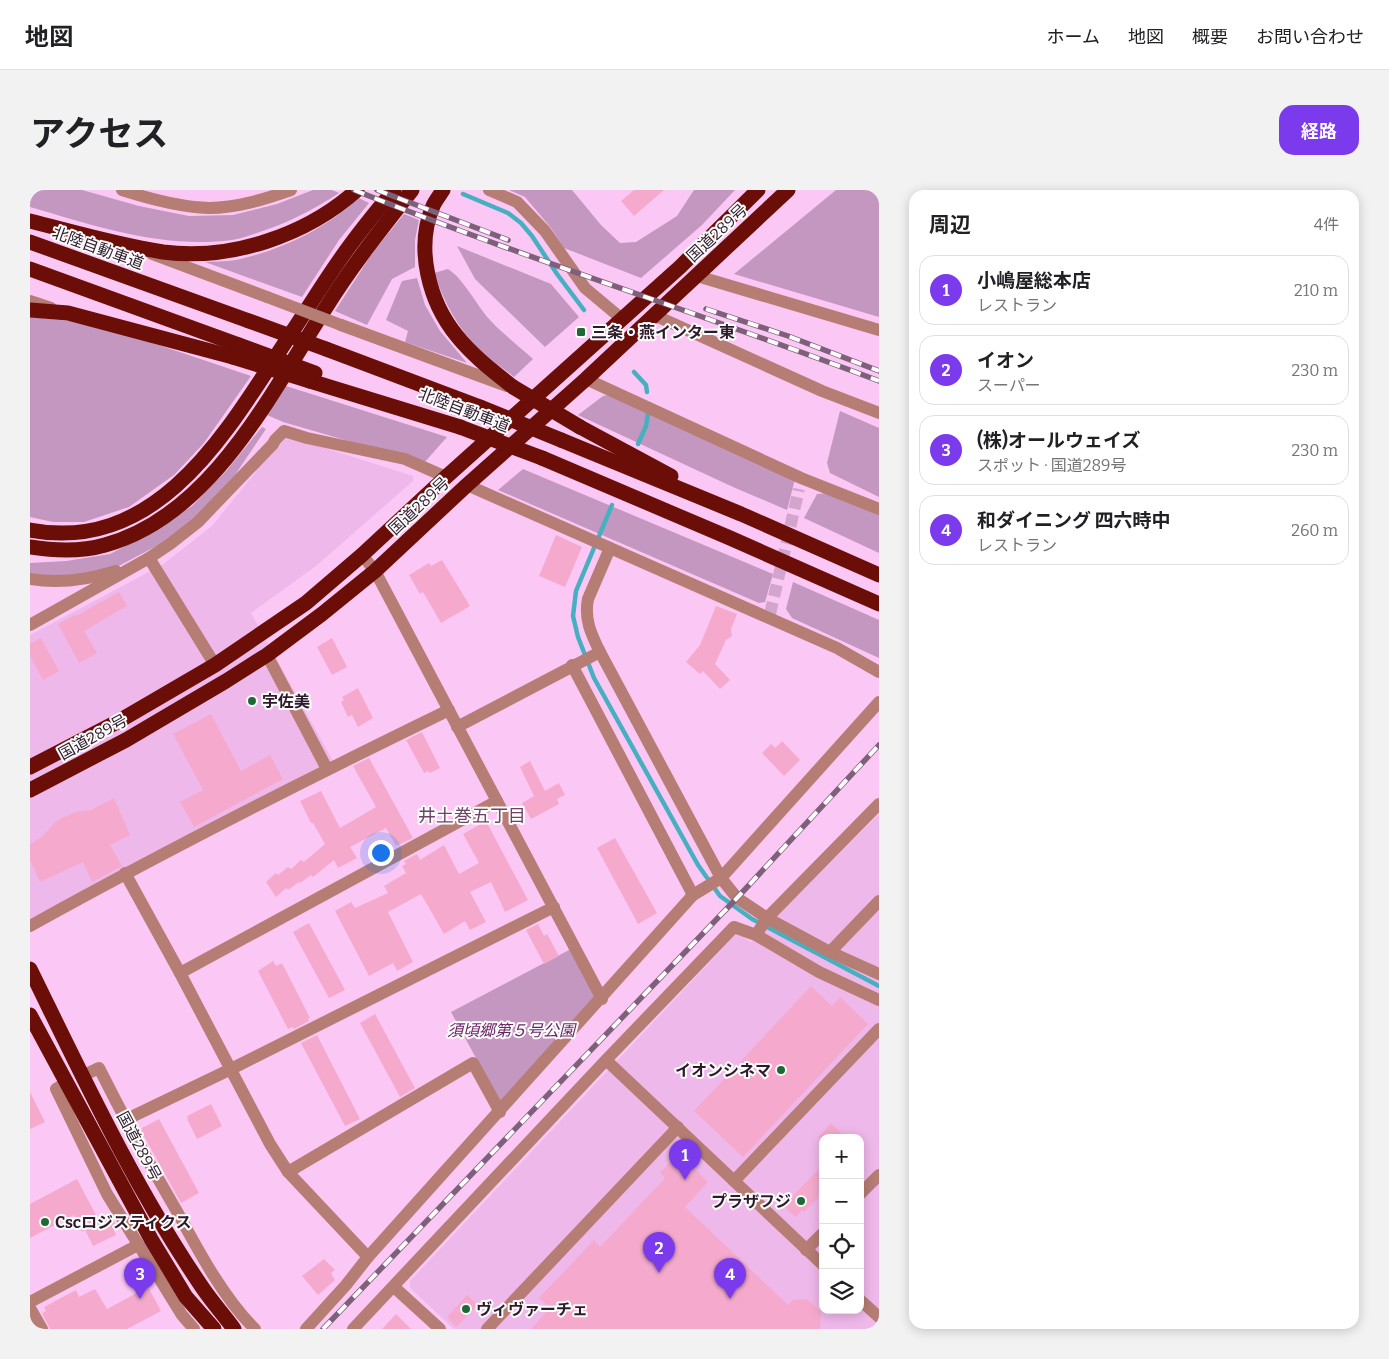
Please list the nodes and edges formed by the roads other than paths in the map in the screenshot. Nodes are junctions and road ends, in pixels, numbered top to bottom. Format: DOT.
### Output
graph roads {
  1 [pos="122,190"];
  2 [pos="291,190"];
  3 [pos="357,190"];
  4 [pos="394,190"];
  5 [pos="412,190"];
  6 [pos="443,190"];
  7 [pos="489,190"];
  8 [pos="758,190"];
  9 [pos="788,190"];
  10 [pos="30,220"];
  11 [pos="30,242"];
  12 [pos="131,246"];
  13 [pos="30,268"];
  14 [pos="697,276"];
  15 [pos="30,301"];
  16 [pos="30,310"];
  17 [pos="68,313"];
  18 [pos="654,316"];
  19 [pos="622,319"];
  20 [pos="879,330"];
  21 [pos="236,351"];
  22 [pos="586,379"];
  23 [pos="513,388"];
  24 [pos="879,413"];
  25 [pos="446,477"];
  26 [pos="467,485"];
  27 [pos="879,509"];
  28 [pos="30,530"];
  29 [pos="606,546"];
  30 [pos="30,547"];
  31 [pos="362,555"];
  32 [pos="143,561"];
  33 [pos="879,570"];
  34 [pos="375,571"];
  35 [pos="879,575"];
  36 [pos="30,579"];
  37 [pos="879,604"];
  38 [pos="30,625"];
  39 [pos="595,654"];
  40 [pos="266,655"];
  41 [pos="575,663"];
  42 [pos="215,665"];
  43 [pos="879,672"];
  44 [pos="879,702"];
  45 [pos="448,710"];
  46 [pos="457,727"];
  47 [pos="30,767"];
  48 [pos="327,769"];
  49 [pos="30,790"];
  50 [pos="497,801"];
  51 [pos="879,804"];
  52 [pos="125,874"];
  53 [pos="718,880"];
  54 [pos="696,893"];
  55 [pos="879,901"];
  56 [pos="554,907"];
  57 [pos="767,918"];
  58 [pos="30,926"];
  59 [pos="756,934"];
  60 [pos="830,952"];
  61 [pos="30,969"];
  62 [pos="180,973"];
  63 [pos="879,974"];
  64 [pos="602,999"];
  65 [pos="879,1000"];
  66 [pos="30,1015"];
  67 [pos="879,1029"];
  68 [pos="606,1060"];
  69 [pos="231,1069"];
  70 [pos="82,1076"];
  71 [pos="500,1112"];
  72 [pos="125,1120"];
  73 [pos="678,1127"];
  74 [pos="288,1172"];
  75 [pos="879,1174"];
  76 [pos="734,1181"];
  77 [pos="864,1190"];
  78 [pos="819,1237"];
  79 [pos="144,1242"];
  80 [pos="806,1250"];
  81 [pos="368,1257"];
  82 [pos="819,1261"];
  83 [pos="394,1286"];
  84 [pos="30,1302"];
  85 [pos="864,1304"];
  86 [pos="30,1308"];
  87 [pos="879,1317"];
  88 [pos="42,1329"];
  89 [pos="194,1329"];
  90 [pos="214,1329"];
  91 [pos="234,1329"];
  92 [pos="255,1329"];
  93 [pos="306,1329"];
  94 [pos="354,1329"];
  95 [pos="440,1329"];
  96 [pos="487,1329"];
  1 -- 2 [label="street"];
  3 -- 12 [label="highway"];
  4 -- 28 [label="highway"];
  5 -- 30 [label="highway"];
  6 -- 23 [label="highway"];
  7 -- 19 [label="street"];
  8 -- 19 [label="highway, 国道289号"];
  9 -- 14 [label="highway, 国道289号"];
  10 -- 12 [label="highway"];
  11 -- 35 [label="highway, 北陸自動車道, bridge"];
  12 -- 23 [label="street, bridge"];
  13 -- 21 [label="highway"];
  14 -- 18 [label="highway, 国道289号"];
  14 -- 20 [label="street"];
  15 -- 17 [label="street"];
  16 -- 17 [label="highway"];
  17 -- 21 [label="highway"];
  18 -- 22 [label="highway, 国道289号"];
  18 -- 24 [label="street"];
  19 -- 25 [label="highway, 国道289号"];
  21 -- 37 [label="highway, 北陸自動車道, bridge"];
  22 -- 26 [label="highway, 国道289号"];
  22 -- 27 [label="street"];
  23 -- 33 [label="highway, bridge"];
  25 -- 31 [label="highway, 国道289号"];
  25 -- 32 [label="street"];
  26 -- 29 [label="street"];
  26 -- 34 [label="highway, 国道289号"];
  29 -- 39 [label="street"];
  29 -- 43 [label="street"];
  31 -- 34 [label="street"];
  31 -- 42 [label="highway, 国道289号"];
  32 -- 36 [label="street"];
  32 -- 38 [label="street"];
  32 -- 42 [label="street"];
  34 -- 40 [label="highway, 国道289号"];
  34 -- 45 [label="street"];
  39 -- 41 [label="street"];
  39 -- 53 [label="street"];
  40 -- 48 [label="street"];
  40 -- 49 [label="highway, 国道289号"];
  41 -- 46 [label="street"];
  41 -- 54 [label="street"];
  42 -- 47 [label="highway, 国道289号"];
  44 -- 53 [label="street"];
  45 -- 46 [label="street"];
  45 -- 48 [label="street"];
  46 -- 50 [label="street"];
  48 -- 52 [label="street"];
  50 -- 56 [label="street"];
  50 -- 62 [label="street"];
  51 -- 57 [label="street"];
  52 -- 58 [label="street"];
  52 -- 62 [label="street"];
  53 -- 54 [label="street"];
  53 -- 57 [label="street"];
  54 -- 64 [label="street"];
  55 -- 60 [label="street"];
  56 -- 64 [label="street"];
  56 -- 69 [label="street"];
  57 -- 59 [label="street"];
  57 -- 60 [label="street"];
  59 -- 65 [label="street"];
  59 -- 68 [label="street"];
  60 -- 63 [label="street"];
  61 -- 70 [label="highway, 国道289号"];
  62 -- 69 [label="street"];
  64 -- 71 [label="street"];
  66 -- 79 [label="highway, 国道289号"];
  67 -- 76 [label="street"];
  68 -- 73 [label="street"];
  68 -- 83 [label="street"];
  69 -- 72 [label="street"];
  69 -- 74 [label="street"];
  70 -- 72 [label="street"];
  70 -- 91 [label="highway, 国道289号"];
  71 -- 74 [label="street"];
  71 -- 81 [label="street"];
  72 -- 92 [label="street"];
  73 -- 76 [label="street"];
  73 -- 96 [label="street"];
  74 -- 81 [label="street"];
  75 -- 77 [label="street"];
  76 -- 80 [label="street"];
  78 -- 80 [label="street"];
  79 -- 84 [label="street"];
  79 -- 89 [label="street"];
  79 -- 90 [label="highway, 国道289号"];
  80 -- 82 [label="street"];
  81 -- 93 [label="street"];
  83 -- 94 [label="street"];
  83 -- 95 [label="street"];
  85 -- 87 [label="street"];
  86 -- 88 [label="street"];
}
